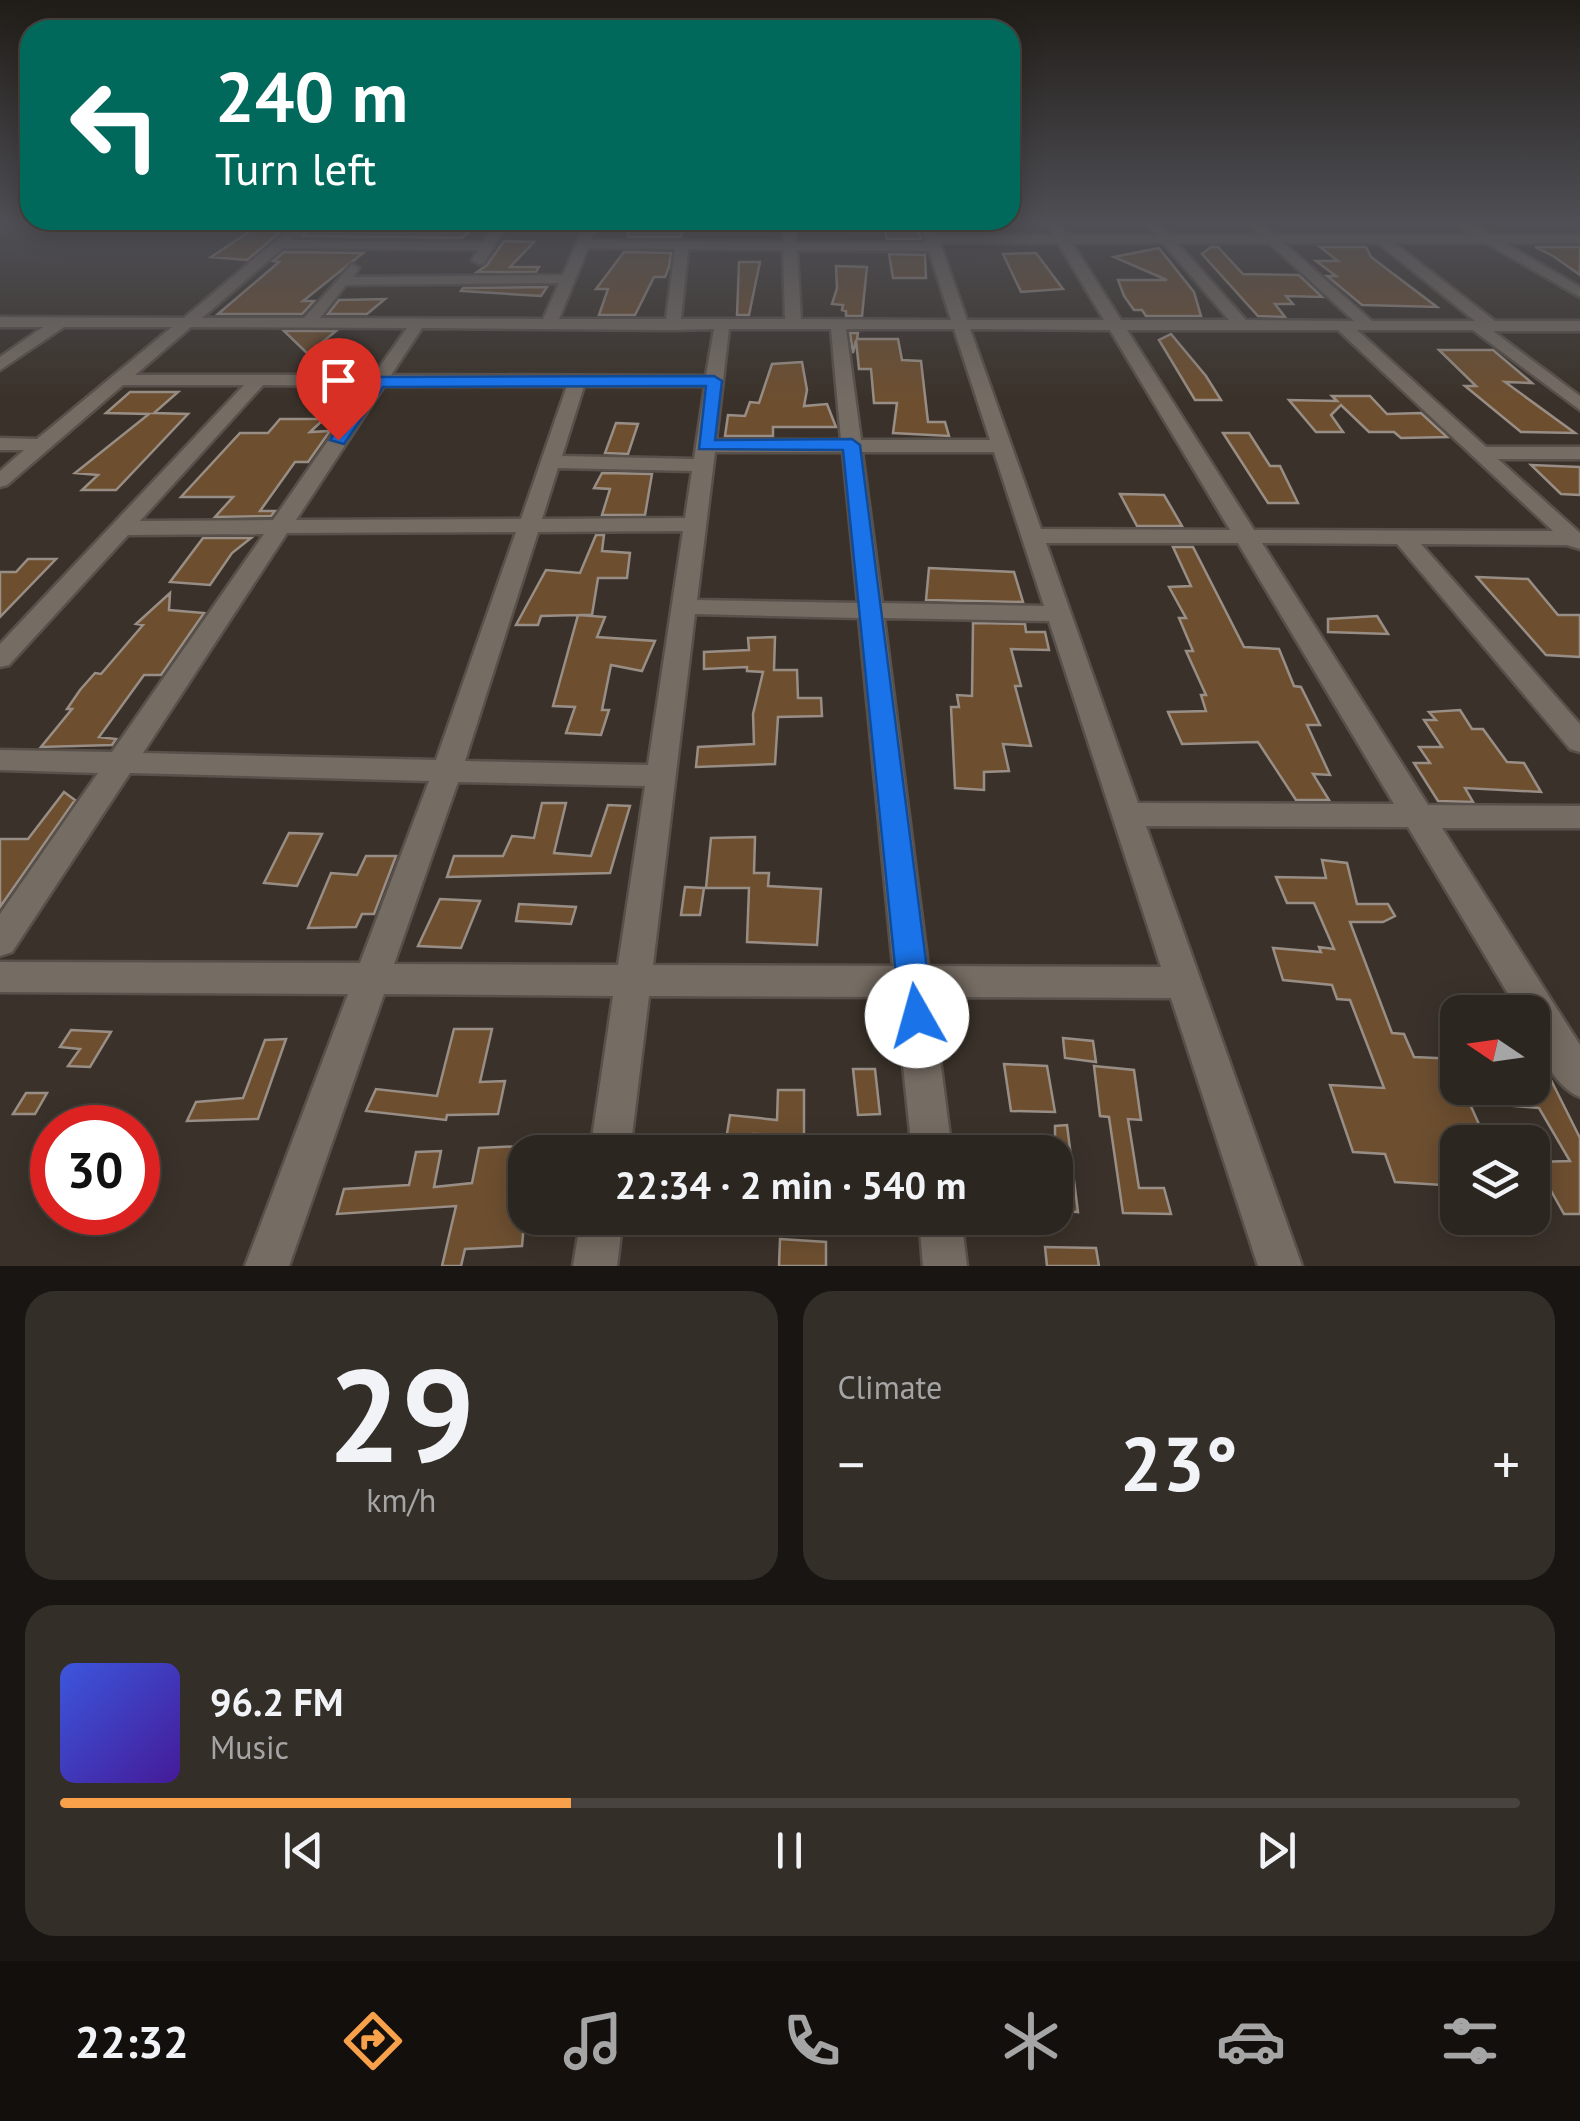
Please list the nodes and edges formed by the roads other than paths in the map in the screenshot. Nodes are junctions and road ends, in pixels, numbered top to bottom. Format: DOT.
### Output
graph roads {
  1 [pos="238,281"];
  2 [pos="342,281"];
  3 [pos="567,281"];
  4 [pos="678,281"];
  5 [pos="791,281"];
  6 [pos="946,281"];
  7 [pos="1089,281"];
  8 [pos="1203,281"];
  9 [pos="1319,281"];
  10 [pos="1431,281"];
  11 [pos="1558,281"];
  12 [pos="1580,294"];
  13 [pos="0,322"];
  14 [pos="59,323"];
  15 [pos="190,324"];
  16 [pos="307,324"];
  17 [pos="417,324"];
  18 [pos="549,324"];
  19 [pos="673,325"];
  20 [pos="722,325"];
  21 [pos="792,325"];
  22 [pos="838,325"];
  23 [pos="961,325"];
  24 [pos="1117,325"];
  25 [pos="1242,326"];
  26 [pos="1343,326"];
  27 [pos="1369,326"];
  28 [pos="1484,326"];
  29 [pos="1580,326"];
  30 [pos="0,366"];
  31 [pos="116,380"];
  32 [pos="258,381"];
  33 [pos="714,381"];
  34 [pos="378,382"];
  35 [pos="577,382"];
  36 [pos="1580,405"];
  37 [pos="0,444"];
  38 [pos="42,445"];
  39 [pos="852,445"];
  40 [pos="1002,446"];
  41 [pos="1580,452"];
  42 [pos="1482,454"];
  43 [pos="704,455"];
  44 [pos="550,462"];
  45 [pos="0,482"];
  46 [pos="695,524"];
  47 [pos="529,525"];
  48 [pos="279,527"];
  49 [pos="122,528"];
  50 [pos="1032,536"];
  51 [pos="1247,537"];
  52 [pos="1403,537"];
  53 [pos="1576,541"];
  54 [pos="684,607"];
  55 [pos="870,611"];
  56 [pos="1059,614"];
  57 [pos="0,660"];
  58 [pos="1580,742"];
  59 [pos="0,760"];
  60 [pos="118,763"];
  61 [pos="447,771"];
  62 [pos="661,776"];
  63 [pos="1126,814"];
  64 [pos="1417,814"];
  65 [pos="1580,817"];
  66 [pos="0,942"];
  67 [pos="0,977"];
  68 [pos="371,979"];
  69 [pos="634,980"];
  70 [pos="913,981"];
  71 [pos="1184,982"];
  72 [pos="1580,1079"];
  73 [pos="612,1135"];
  74 [pos="930,1135"];
  75 [pos="600,1235"];
  76 [pos="942,1235"];
  77 [pos="266,1266"];
  78 [pos="595,1266"];
  79 [pos="945,1266"];
  80 [pos="1280,1266"];
  1 -- 15 [label="street"];
  2 -- 16 [label="street"];
  3 -- 18 [label="street"];
  4 -- 19 [label="street"];
  5 -- 21 [label="street"];
  6 -- 23 [label="street"];
  7 -- 24 [label="street"];
  8 -- 25 [label="street"];
  9 -- 27 [label="street"];
  10 -- 28 [label="street"];
  11 -- 12 [label="street"];
  13 -- 14 [label="street"];
  14 -- 15 [label="street"];
  14 -- 30 [label="street"];
  15 -- 16 [label="street"];
  15 -- 31 [label="street"];
  16 -- 17 [label="street"];
  17 -- 18 [label="street"];
  17 -- 34 [label="street"];
  18 -- 19 [label="street"];
  19 -- 20 [label="street"];
  20 -- 21 [label="street"];
  20 -- 33 [label="street"];
  21 -- 22 [label="street"];
  22 -- 23 [label="street"];
  22 -- 39 [label="street"];
  23 -- 24 [label="street"];
  23 -- 40 [label="street"];
  24 -- 25 [label="street"];
  24 -- 51 [label="street"];
  25 -- 26 [label="street"];
  26 -- 27 [label="street"];
  26 -- 42 [label="street"];
  27 -- 28 [label="street"];
  28 -- 29 [label="street"];
  28 -- 36 [label="street"];
  31 -- 32 [label="street"];
  31 -- 38 [label="street"];
  32 -- 34 [label="street"];
  32 -- 49 [label="street"];
  33 -- 35 [label="street"];
  33 -- 43 [label="street"];
  34 -- 35 [label="street"];
  34 -- 48 [label="street"];
  35 -- 44 [label="street"];
  37 -- 38 [label="street"];
  38 -- 45 [label="street"];
  39 -- 40 [label="street"];
  39 -- 43 [label="street"];
  39 -- 55 [label="street"];
  40 -- 50 [label="street"];
  41 -- 42 [label="street"];
  42 -- 53 [label="street"];
  43 -- 44 [label="street"];
  43 -- 46 [label="street"];
  44 -- 47 [label="street"];
  46 -- 47 [label="street"];
  46 -- 54 [label="street"];
  47 -- 48 [label="street"];
  47 -- 61 [label="street"];
  48 -- 49 [label="street"];
  48 -- 60 [label="street"];
  49 -- 57 [label="street"];
  50 -- 51 [label="street"];
  50 -- 56 [label="street"];
  51 -- 52 [label="street"];
  51 -- 64 [label="street"];
  52 -- 53 [label="street"];
  52 -- 58 [label="street"];
  54 -- 55 [label="street"];
  54 -- 62 [label="street"];
  55 -- 56 [label="street"];
  55 -- 70 [label="street"];
  56 -- 63 [label="street"];
  59 -- 60 [label="street"];
  60 -- 61 [label="street"];
  60 -- 66 [label="street"];
  61 -- 62 [label="street"];
  61 -- 68 [label="street"];
  62 -- 69 [label="street"];
  63 -- 64 [label="street"];
  63 -- 71 [label="street"];
  64 -- 65 [label="street"];
  64 -- 72 [label="street"];
  67 -- 68 [label="street"];
  68 -- 69 [label="street"];
  68 -- 77 [label="street"];
  69 -- 70 [label="street"];
  69 -- 73 [label="street"];
  70 -- 71 [label="street"];
  70 -- 74 [label="street"];
  71 -- 80 [label="street"];
  75 -- 78 [label="street"];
  76 -- 79 [label="street"];
}
